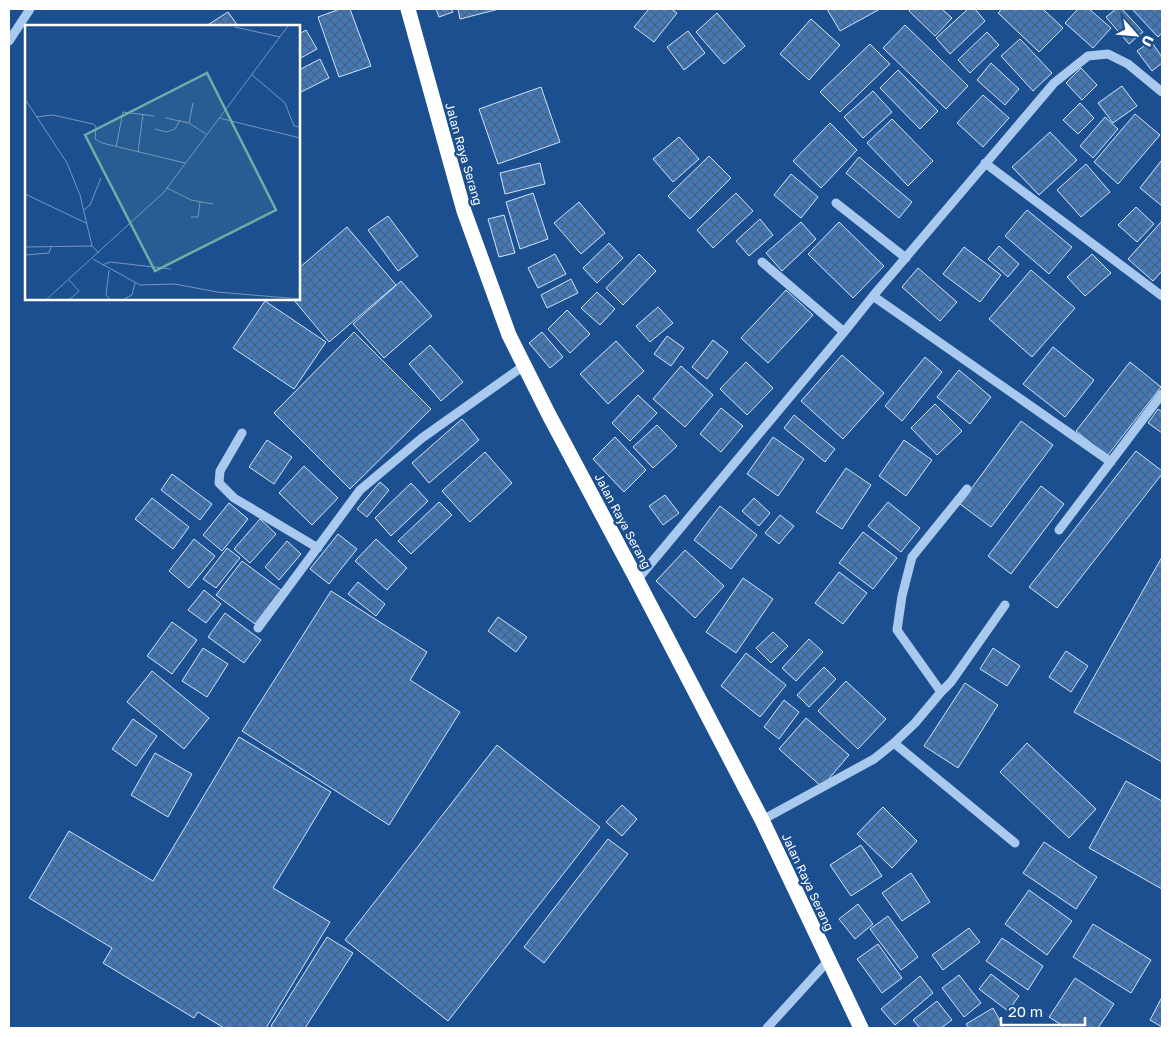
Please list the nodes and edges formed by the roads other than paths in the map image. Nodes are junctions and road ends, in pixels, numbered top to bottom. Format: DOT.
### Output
graph roads {
  1 [pos="30,9"];
  2 [pos="408,9"];
  3 [pos="9,41"];
  4 [pos="1162,92"];
  5 [pos="985,163"];
  6 [pos="836,204"];
  7 [pos="906,258"];
  8 [pos="762,262"];
  9 [pos="873,296"];
  10 [pos="1162,296"];
  11 [pos="844,332"];
  12 [pos="525,366"];
  13 [pos="1162,394"];
  14 [pos="242,433"];
  15 [pos="1111,462"];
  16 [pos="968,489"];
  17 [pos="1059,530"];
  18 [pos="318,548"];
  19 [pos="637,580"];
  20 [pos="1004,605"];
  21 [pos="258,628"];
  22 [pos="940,692"];
  23 [pos="894,743"];
  24 [pos="762,820"];
  25 [pos="1015,843"];
  26 [pos="828,961"];
  27 [pos="767,1028"];
  28 [pos="861,1028"];
  1 -- 3 [label="street"];
  2 -- 12 [label="highway, Jalan Raya Serang"];
  4 -- 5 [label="street"];
  5 -- 7 [label="street"];
  5 -- 10 [label="street"];
  6 -- 7 [label="street"];
  7 -- 9 [label="street"];
  8 -- 11 [label="street"];
  9 -- 11 [label="street"];
  9 -- 15 [label="street"];
  11 -- 19 [label="street"];
  12 -- 18 [label="street"];
  12 -- 19 [label="highway, Jalan Raya Serang"];
  13 -- 15 [label="street"];
  14 -- 18 [label="street"];
  15 -- 17 [label="street"];
  16 -- 22 [label="street"];
  18 -- 21 [label="street"];
  19 -- 24 [label="highway, Jalan Raya Serang"];
  20 -- 22 [label="street"];
  22 -- 23 [label="street"];
  23 -- 24 [label="street"];
  23 -- 25 [label="street"];
  24 -- 26 [label="highway, Jalan Raya Serang"];
  26 -- 27 [label="street"];
  26 -- 28 [label="highway, Jalan Raya Serang"];
}
